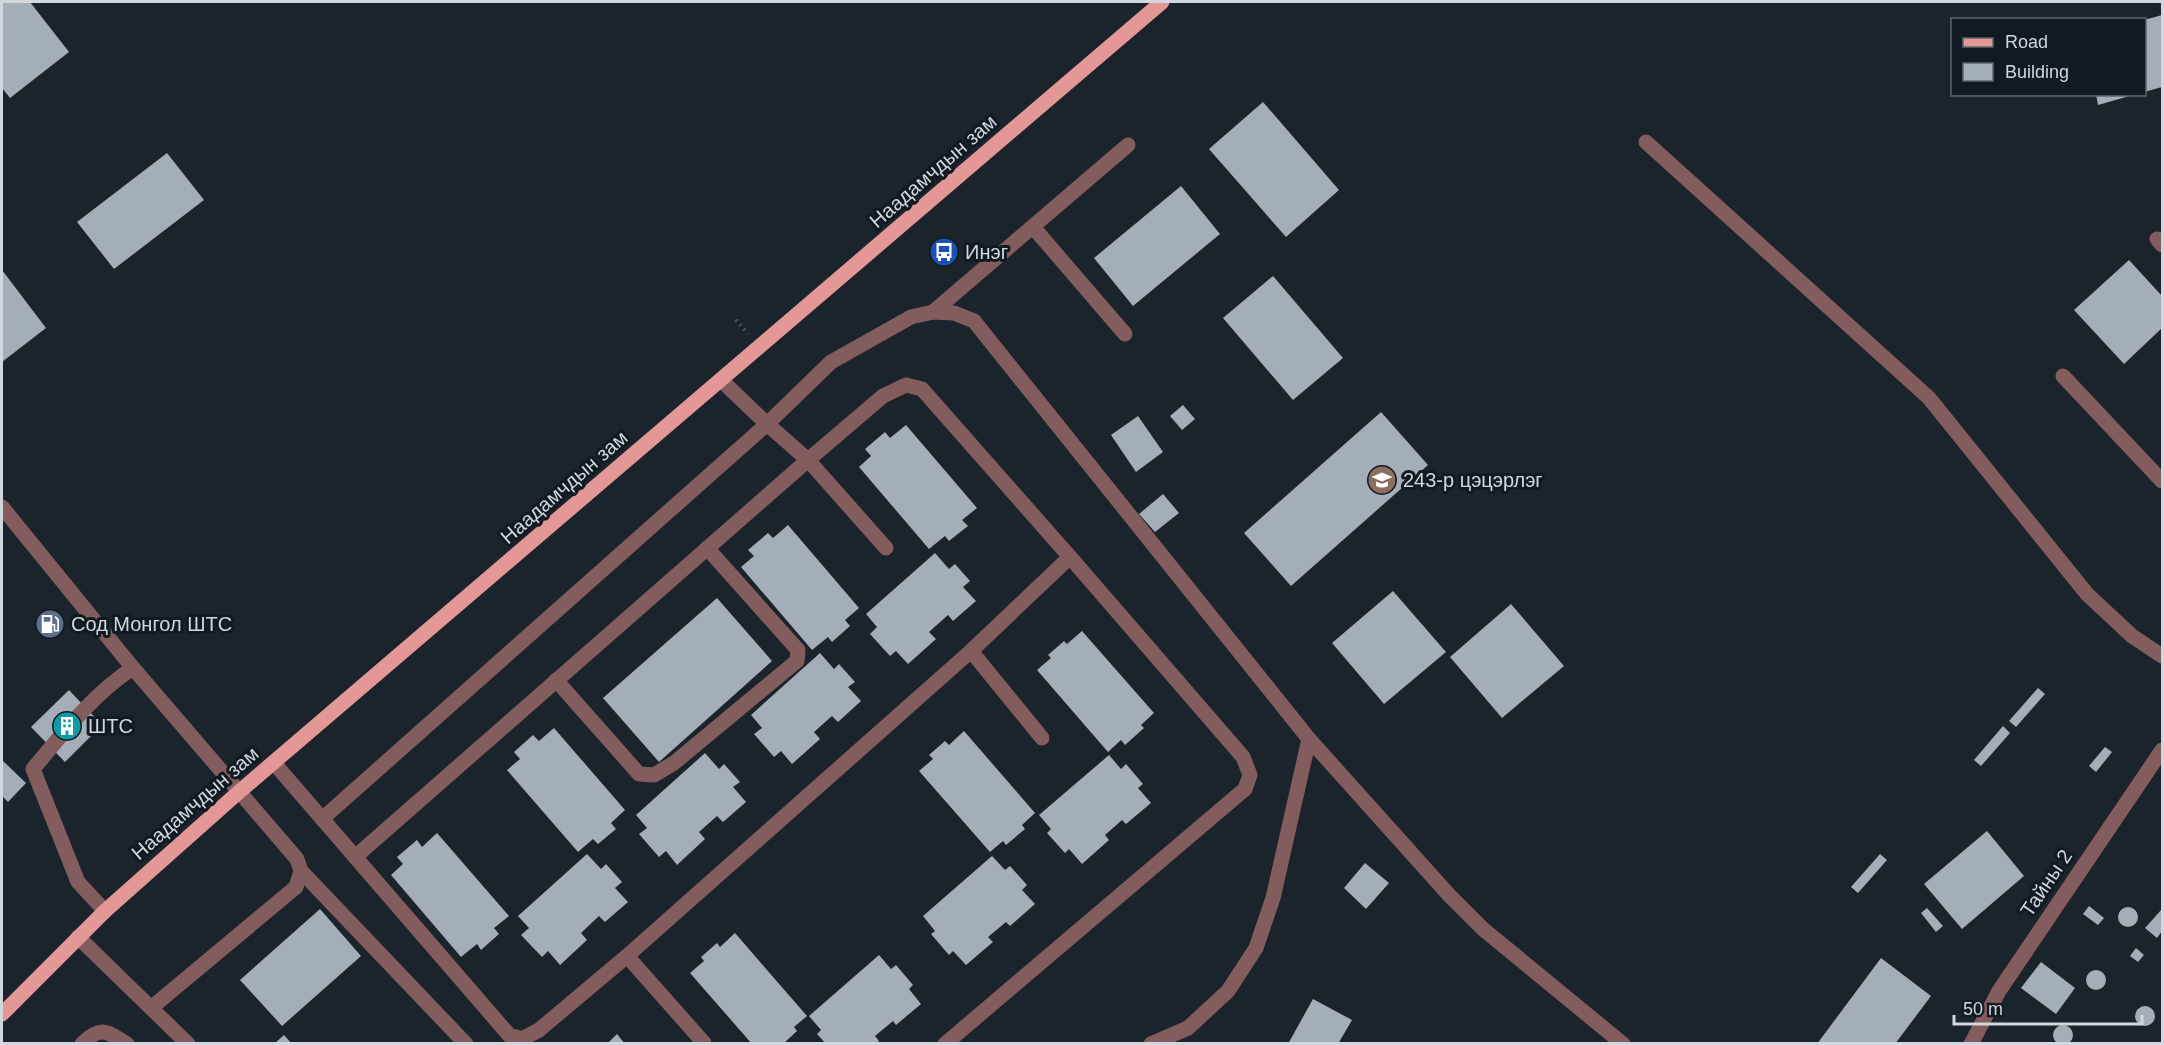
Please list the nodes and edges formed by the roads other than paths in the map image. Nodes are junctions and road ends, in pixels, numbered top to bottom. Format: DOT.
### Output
graph roads {
  1 [pos="1162,2"];
  2 [pos="1646,142"];
  3 [pos="1128,145"];
  4 [pos="1033,227"];
  5 [pos="933,312"];
  6 [pos="1125,334"];
  7 [pos="2063,376"];
  8 [pos="721,380"];
  9 [pos="767,424"];
  10 [pos="808,460"];
  11 [pos="2163,481"];
  12 [pos="2,507"];
  13 [pos="707,548"];
  14 [pos="886,548"];
  15 [pos="1070,557"];
  16 [pos="971,651"];
  17 [pos="2163,656"];
  18 [pos="133,668"];
  19 [pos="556,680"];
  20 [pos="1042,738"];
  21 [pos="1309,739"];
  22 [pos="2163,750"];
  23 [pos="274,763"];
  24 [pos="240,791"];
  25 [pos="322,819"];
  26 [pos="355,857"];
  27 [pos="300,871"];
  28 [pos="105,911"];
  29 [pos="78,937"];
  30 [pos="627,956"];
  31 [pos="151,1008"];
  32 [pos="2,1014"];
  33 [pos="524,1041"];
  34 [pos="704,1043"];
  35 [pos="82,1044"];
  36 [pos="127,1044"];
  37 [pos="188,1044"];
  38 [pos="466,1044"];
  39 [pos="945,1044"];
  40 [pos="1151,1044"];
  41 [pos="1623,1044"];
  42 [pos="1971,1044"];
  1 -- 8 [label="main road, Наадамчдын зам"];
  2 -- 17 [label="street"];
  3 -- 4 [label="street"];
  4 -- 5 [label="street"];
  4 -- 6 [label="street"];
  5 -- 9 [label="street"];
  5 -- 21 [label="street"];
  7 -- 11 [label="street"];
  8 -- 9 [label="street"];
  8 -- 23 [label="main road, Наадамчдын зам"];
  9 -- 10 [label="street"];
  9 -- 25 [label="street"];
  10 -- 13 [label="street"];
  10 -- 14 [label="street"];
  10 -- 15 [label="street"];
  12 -- 18 [label="street"];
  13 -- 19 [label="street"];
  13 -- 19 [label="street"];
  15 -- 16 [label="street"];
  15 -- 39 [label="street"];
  16 -- 20 [label="street"];
  16 -- 30 [label="street"];
  18 -- 24 [label="street"];
  18 -- 28 [label="street"];
  19 -- 26 [label="street"];
  21 -- 40 [label="street"];
  21 -- 41 [label="street"];
  22 -- 42 [label="street, Тайны 2"];
  23 -- 24 [label="main road, Наадамчдын зам"];
  23 -- 25 [label="street"];
  24 -- 27 [label="street"];
  24 -- 28 [label="main road, Наадамчдын зам"];
  25 -- 26 [label="street"];
  26 -- 33 [label="street"];
  27 -- 31 [label="street"];
  27 -- 38 [label="street"];
  28 -- 29 [label="main road, Наадамчдын зам"];
  29 -- 31 [label="street"];
  29 -- 32 [label="main road, Наадамчдын зам"];
  30 -- 33 [label="street"];
  30 -- 34 [label="street"];
  31 -- 37 [label="street"];
  35 -- 36 [label="street"];
}
